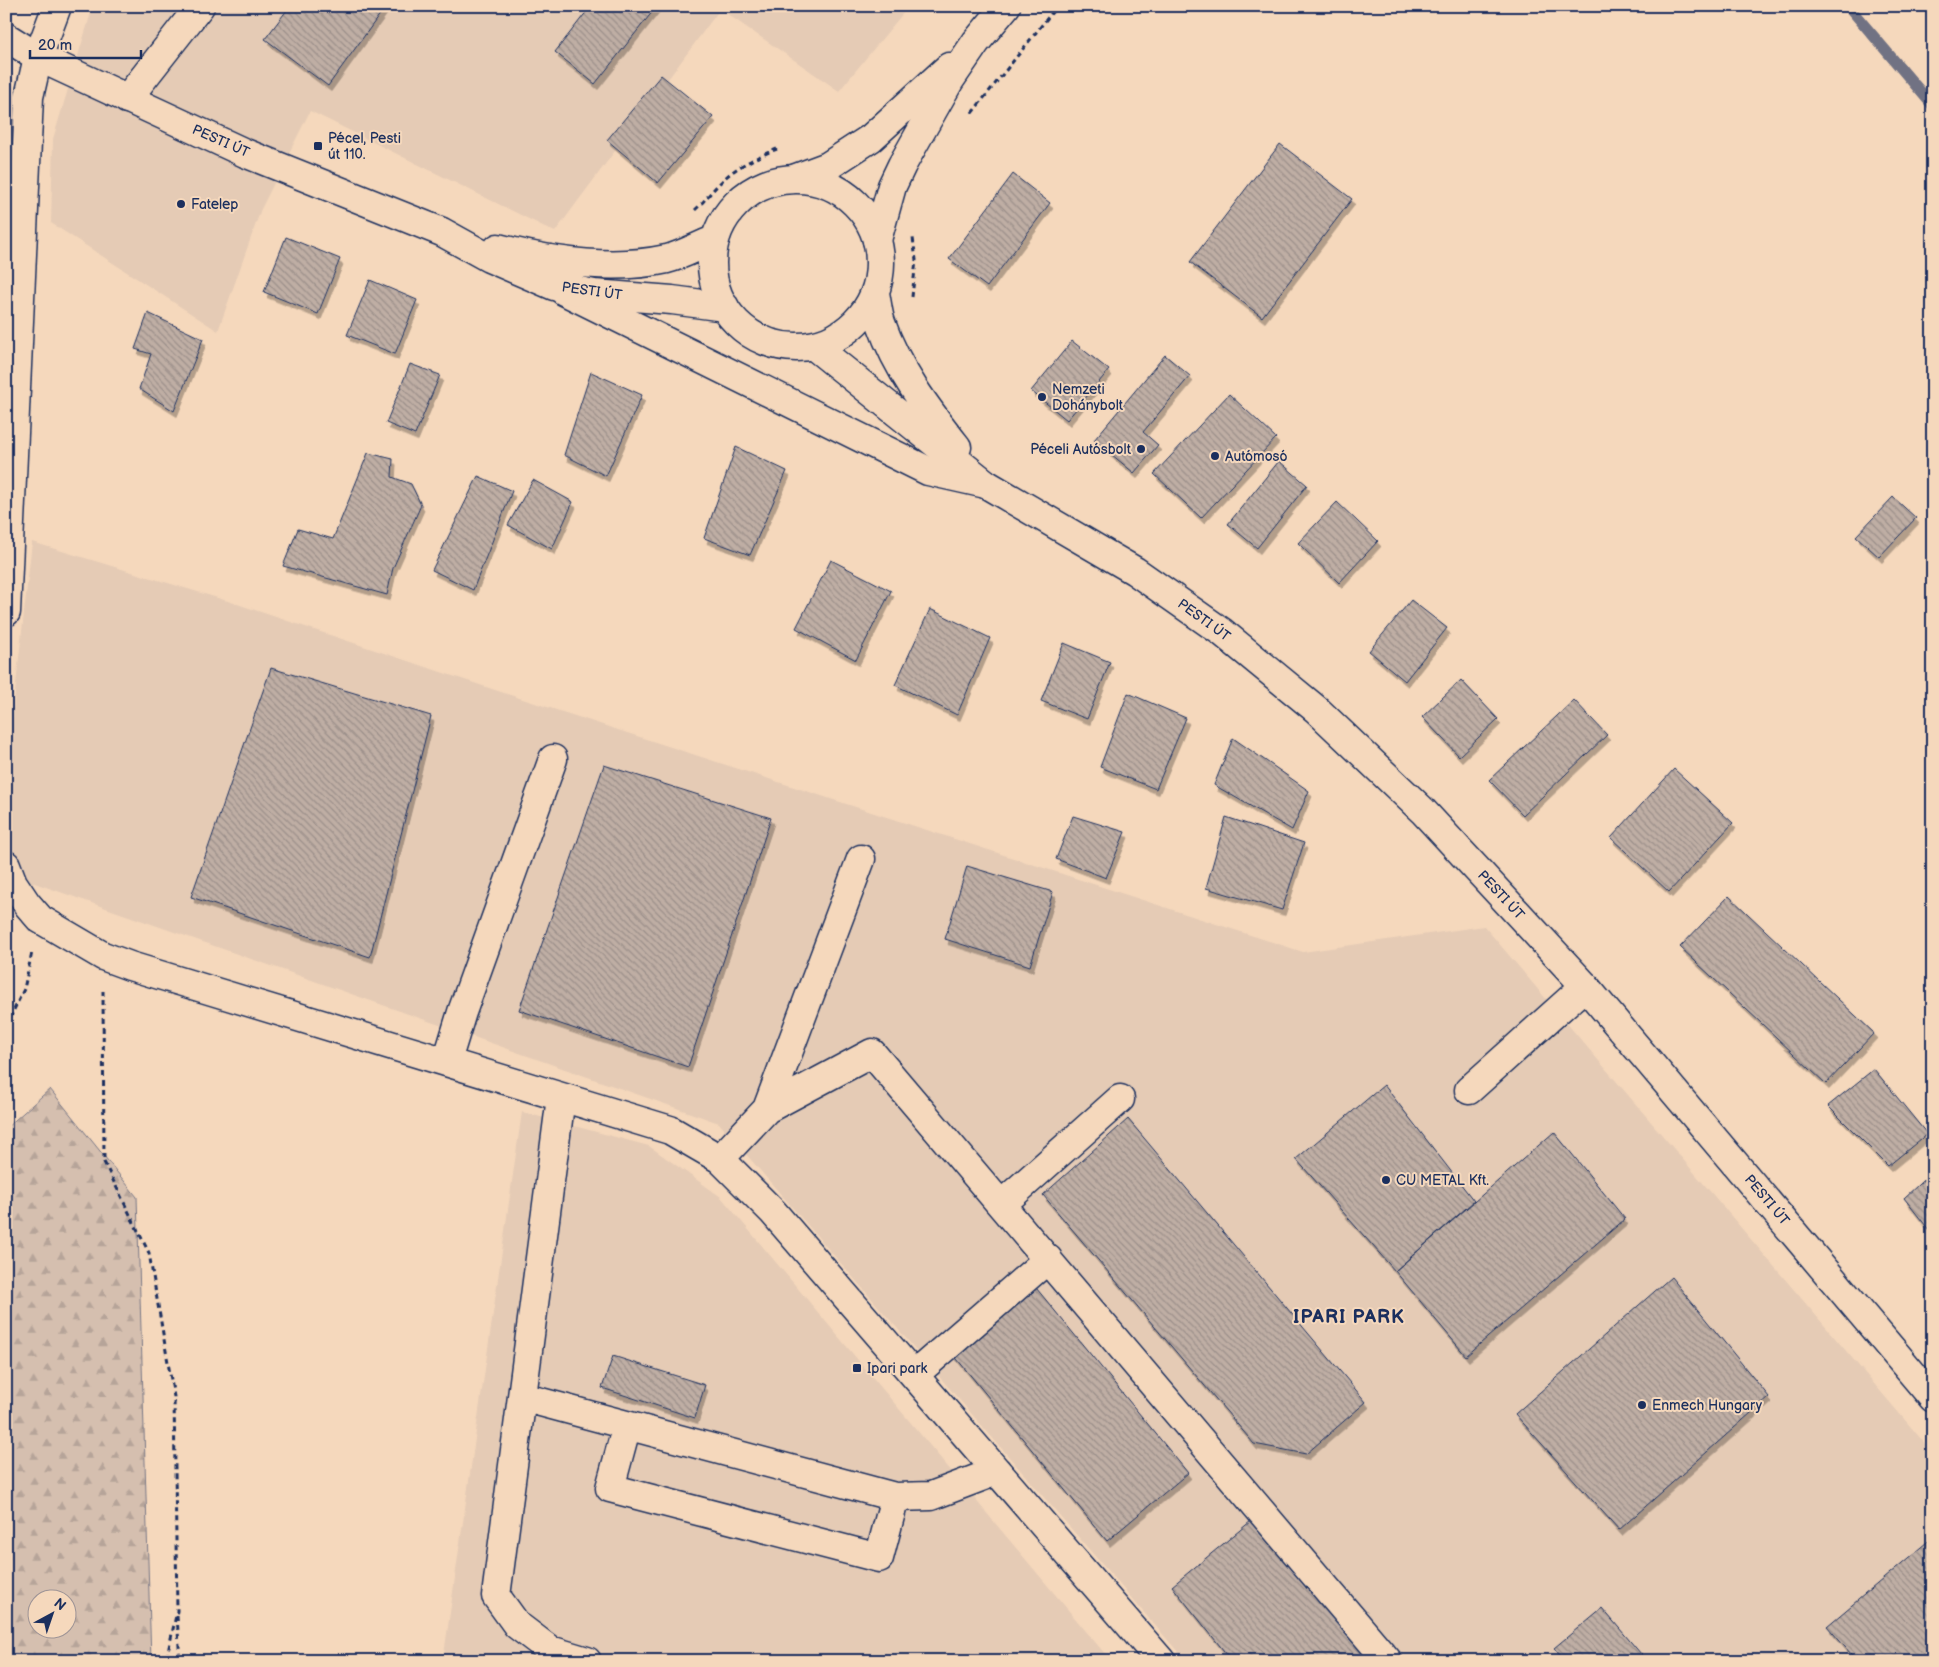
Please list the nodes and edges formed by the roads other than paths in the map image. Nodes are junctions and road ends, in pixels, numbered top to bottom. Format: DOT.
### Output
graph roads {
  1 [pos="58,6"];
  2 [pos="200,6"];
  3 [pos="1006,6"];
  4 [pos="6,37"];
  5 [pos="976,42"];
  6 [pos="38,57"];
  7 [pos="127,99"];
  8 [pos="796,178"];
  9 [pos="442,232"];
  10 [pos="714,240"];
  11 [pos="877,240"];
  12 [pos="554,286"];
  13 [pos="875,293"];
  14 [pos="725,307"];
  15 [pos="814,346"];
  16 [pos="986,484"];
  17 [pos="6,612"];
  18 [pos="553,759"];
  19 [pos="861,859"];
  20 [pos="6,865"];
  21 [pos="1584,986"];
  22 [pos="447,1061"];
  23 [pos="1469,1090"];
  24 [pos="562,1097"];
  25 [pos="1120,1099"];
  26 [pos="767,1109"];
  27 [pos="720,1159"];
  28 [pos="1002,1204"];
  29 [pos="1048,1259"];
  30 [pos="914,1375"];
  31 [pos="522,1397"];
  32 [pos="1933,1398"];
  33 [pos="627,1425"];
  34 [pos="997,1471"];
  35 [pos="895,1497"];
  36 [pos="588,1661"];
  37 [pos="1162,1661"];
  38 [pos="1388,1661"];
  1 -- 6 [label="main road"];
  2 -- 7 [label="main road"];
  3 -- 5 [label="main road"];
  4 -- 6 [label="main road, PESTI ÚT"];
  5 -- 8 [label="main road"];
  5 -- 11 [label="main road"];
  6 -- 7 [label="main road, PESTI ÚT"];
  6 -- 17 [label="main road"];
  7 -- 9 [label="main road, PESTI ÚT"];
  8 -- 10 [label="main road"];
  8 -- 11 [label="main road"];
  9 -- 10 [label="main road, PESTI ÚT"];
  9 -- 12 [label="main road, PESTI ÚT"];
  10 -- 14 [label="main road"];
  11 -- 13 [label="main road"];
  12 -- 14 [label="main road, PESTI ÚT"];
  12 -- 16 [label="main road"];
  13 -- 15 [label="main road"];
  13 -- 16 [label="main road, PESTI ÚT"];
  14 -- 15 [label="main road"];
  15 -- 16 [label="main road, PESTI ÚT"];
  16 -- 21 [label="main road, PESTI ÚT"];
  18 -- 22 [label="main road"];
  19 -- 26 [label="main road"];
  20 -- 22 [label="main road"];
  21 -- 23 [label="main road"];
  21 -- 32 [label="main road, PESTI ÚT"];
  22 -- 24 [label="main road"];
  24 -- 27 [label="main road"];
  24 -- 31 [label="main road"];
  25 -- 28 [label="main road"];
  26 -- 27 [label="main road"];
  26 -- 28 [label="main road"];
  27 -- 30 [label="main road"];
  28 -- 29 [label="main road"];
  29 -- 30 [label="main road"];
  29 -- 38 [label="main road"];
  30 -- 34 [label="main road"];
  31 -- 33 [label="main road"];
  31 -- 36 [label="main road"];
  33 -- 35 [label="main road"];
  33 -- 35 [label="main road"];
  34 -- 35 [label="main road"];
  34 -- 37 [label="main road"];
}
